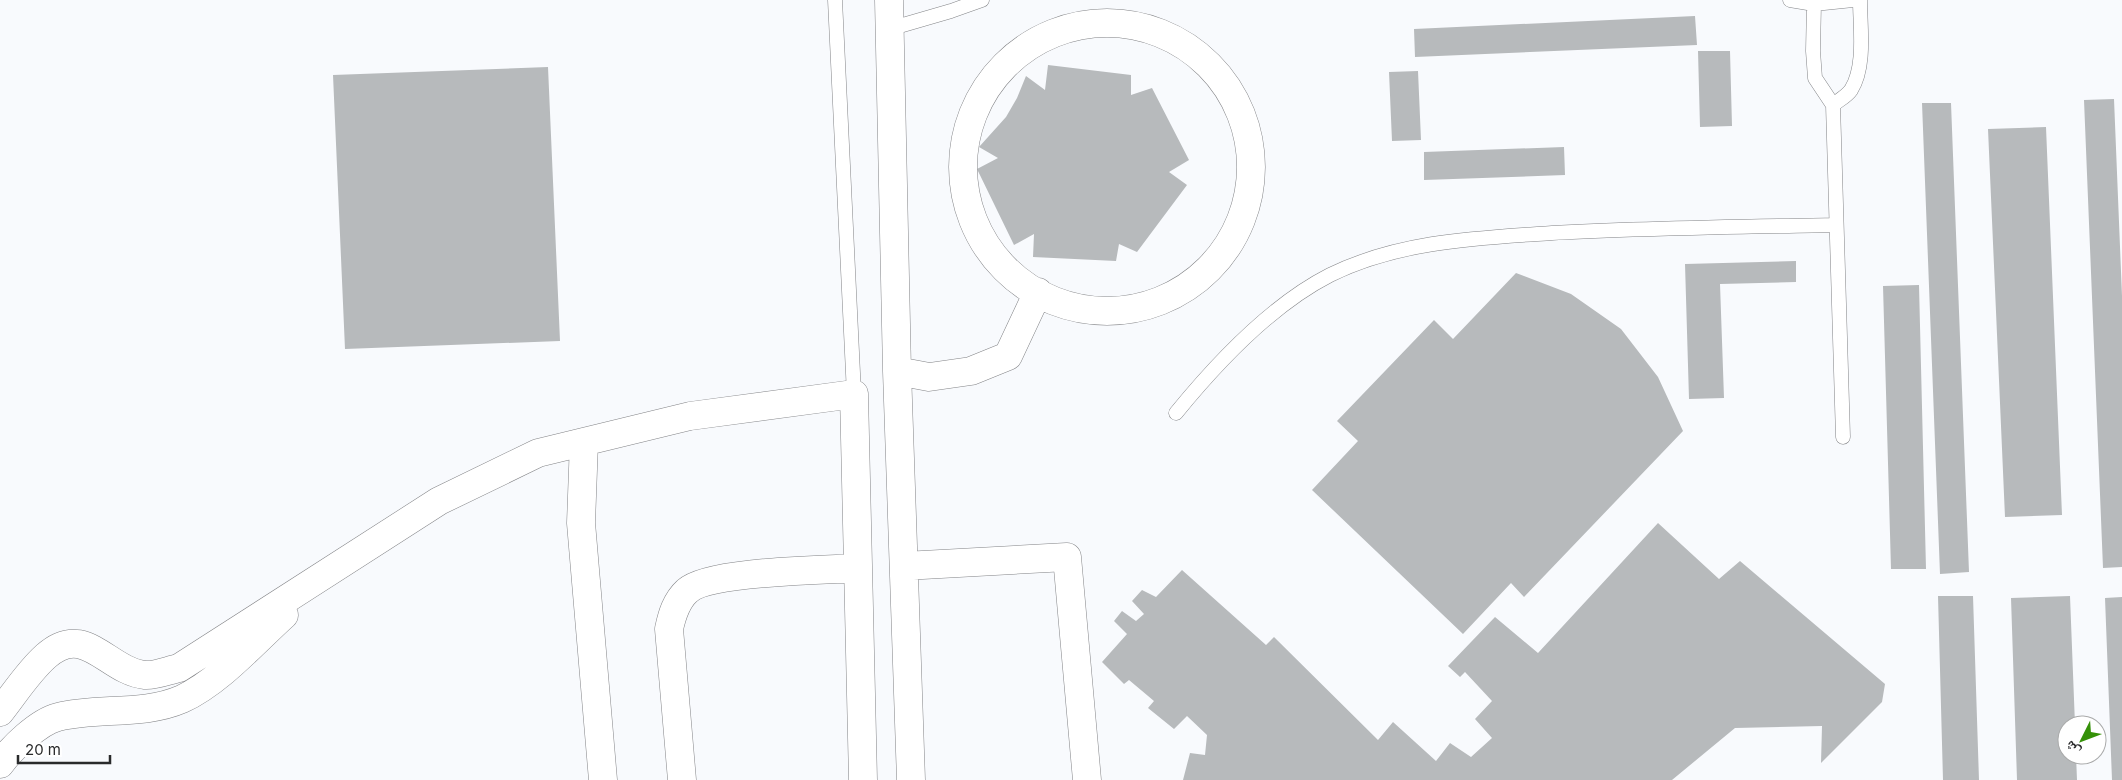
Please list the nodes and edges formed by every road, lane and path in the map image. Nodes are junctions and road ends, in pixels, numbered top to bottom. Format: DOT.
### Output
graph roads {
  1 [pos="835,0"];
  2 [pos="889,0"];
  3 [pos="982,0"];
  4 [pos="1790,0"];
  5 [pos="1853,0"];
  6 [pos="1860,0"];
  7 [pos="1814,4"];
  8 [pos="889,28"];
  9 [pos="1833,105"];
  10 [pos="1836,225"];
  11 [pos="1038,292"];
  12 [pos="897,371"];
  13 [pos="854,394"];
  14 [pos="1176,414"];
  15 [pos="1843,437"];
  16 [pos="584,442"];
  17 [pos="339,565"];
  18 [pos="904,566"];
  19 [pos="858,568"];
  20 [pos="0,712"];
  21 [pos="0,764"];
  22 [pos="603,780"];
  23 [pos="682,780"];
  24 [pos="863,780"];
  25 [pos="912,780"];
  26 [pos="1087,780"];
  1 -- 13 [label="lane"];
  2 -- 8 [label="street"];
  3 -- 8 [label="lane"];
  4 -- 7 [label="lane"];
  5 -- 7 [label="lane"];
  6 -- 9 [label="lane"];
  7 -- 9 [label="lane"];
  8 -- 12 [label="street"];
  9 -- 10 [label="lane"];
  10 -- 14 [label="lane"];
  10 -- 15 [label="lane"];
  11 -- 11 [label="street"];
  11 -- 12 [label="street"];
  12 -- 18 [label="street"];
  13 -- 16 [label="street"];
  13 -- 19 [label="street"];
  16 -- 17 [label="street"];
  16 -- 22 [label="street"];
  17 -- 20 [label="street"];
  17 -- 21 [label="street"];
  18 -- 25 [label="street"];
  18 -- 26 [label="street"];
  19 -- 23 [label="street"];
  19 -- 24 [label="street"];
}
